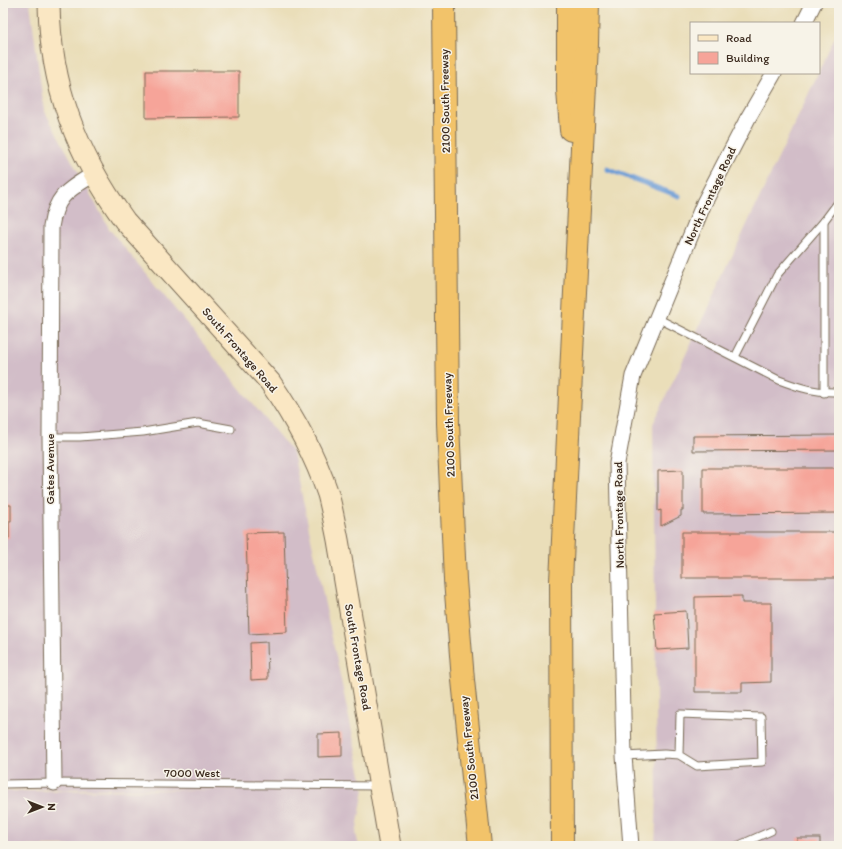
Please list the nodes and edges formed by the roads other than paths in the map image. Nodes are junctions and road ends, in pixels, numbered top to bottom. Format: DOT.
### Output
graph roads {
  1 [pos="49,3"];
  2 [pos="436,3"];
  3 [pos="444,3"];
  4 [pos="452,3"];
  5 [pos="568,3"];
  6 [pos="588,3"];
  7 [pos="599,3"];
  8 [pos="814,3"];
  9 [pos="804,22"];
  10 [pos="444,62"];
  11 [pos="773,74"];
  12 [pos="94,174"];
  13 [pos="579,190"];
  14 [pos="839,201"];
  15 [pos="824,221"];
  16 [pos="656,318"];
  17 [pos="735,357"];
  18 [pos="839,392"];
  19 [pos="824,393"];
  20 [pos="231,429"];
  21 [pos="50,437"];
  22 [pos="679,755"];
  23 [pos="624,756"];
  24 [pos="54,783"];
  25 [pos="3,784"];
  26 [pos="380,786"];
  27 [pos="771,831"];
  28 [pos="390,846"];
  29 [pos="480,846"];
  30 [pos="562,846"];
  31 [pos="631,846"];
  32 [pos="737,846"];
  1 -- 12 [label="street, South Frontage Road"];
  2 -- 10 [label="highway"];
  3 -- 10 [label="highway, 2100 South Freeway"];
  4 -- 10 [label="highway"];
  5 -- 13 [label="highway"];
  6 -- 13 [label="highway"];
  7 -- 13 [label="highway"];
  8 -- 9 [label="street"];
  10 -- 29 [label="highway, 2100 South Freeway"];
  11 -- 16 [label="street, North Frontage Road"];
  12 -- 21 [label="street, Gates Avenue"];
  12 -- 26 [label="street, South Frontage Road"];
  13 -- 30 [label="highway"];
  14 -- 15 [label="lane"];
  15 -- 17 [label="lane"];
  15 -- 19 [label="lane"];
  16 -- 17 [label="lane"];
  16 -- 23 [label="street, North Frontage Road"];
  17 -- 19 [label="lane"];
  18 -- 19 [label="lane"];
  20 -- 21 [label="lane"];
  21 -- 24 [label="street, Gates Avenue"];
  22 -- 22 [label="lane"];
  22 -- 23 [label="lane"];
  23 -- 31 [label="street, North Frontage Road"];
  24 -- 25 [label="lane, 7000 West"];
  24 -- 26 [label="lane, 7000 West"];
  26 -- 28 [label="street, South Frontage Road"];
  27 -- 32 [label="lane"];
}
